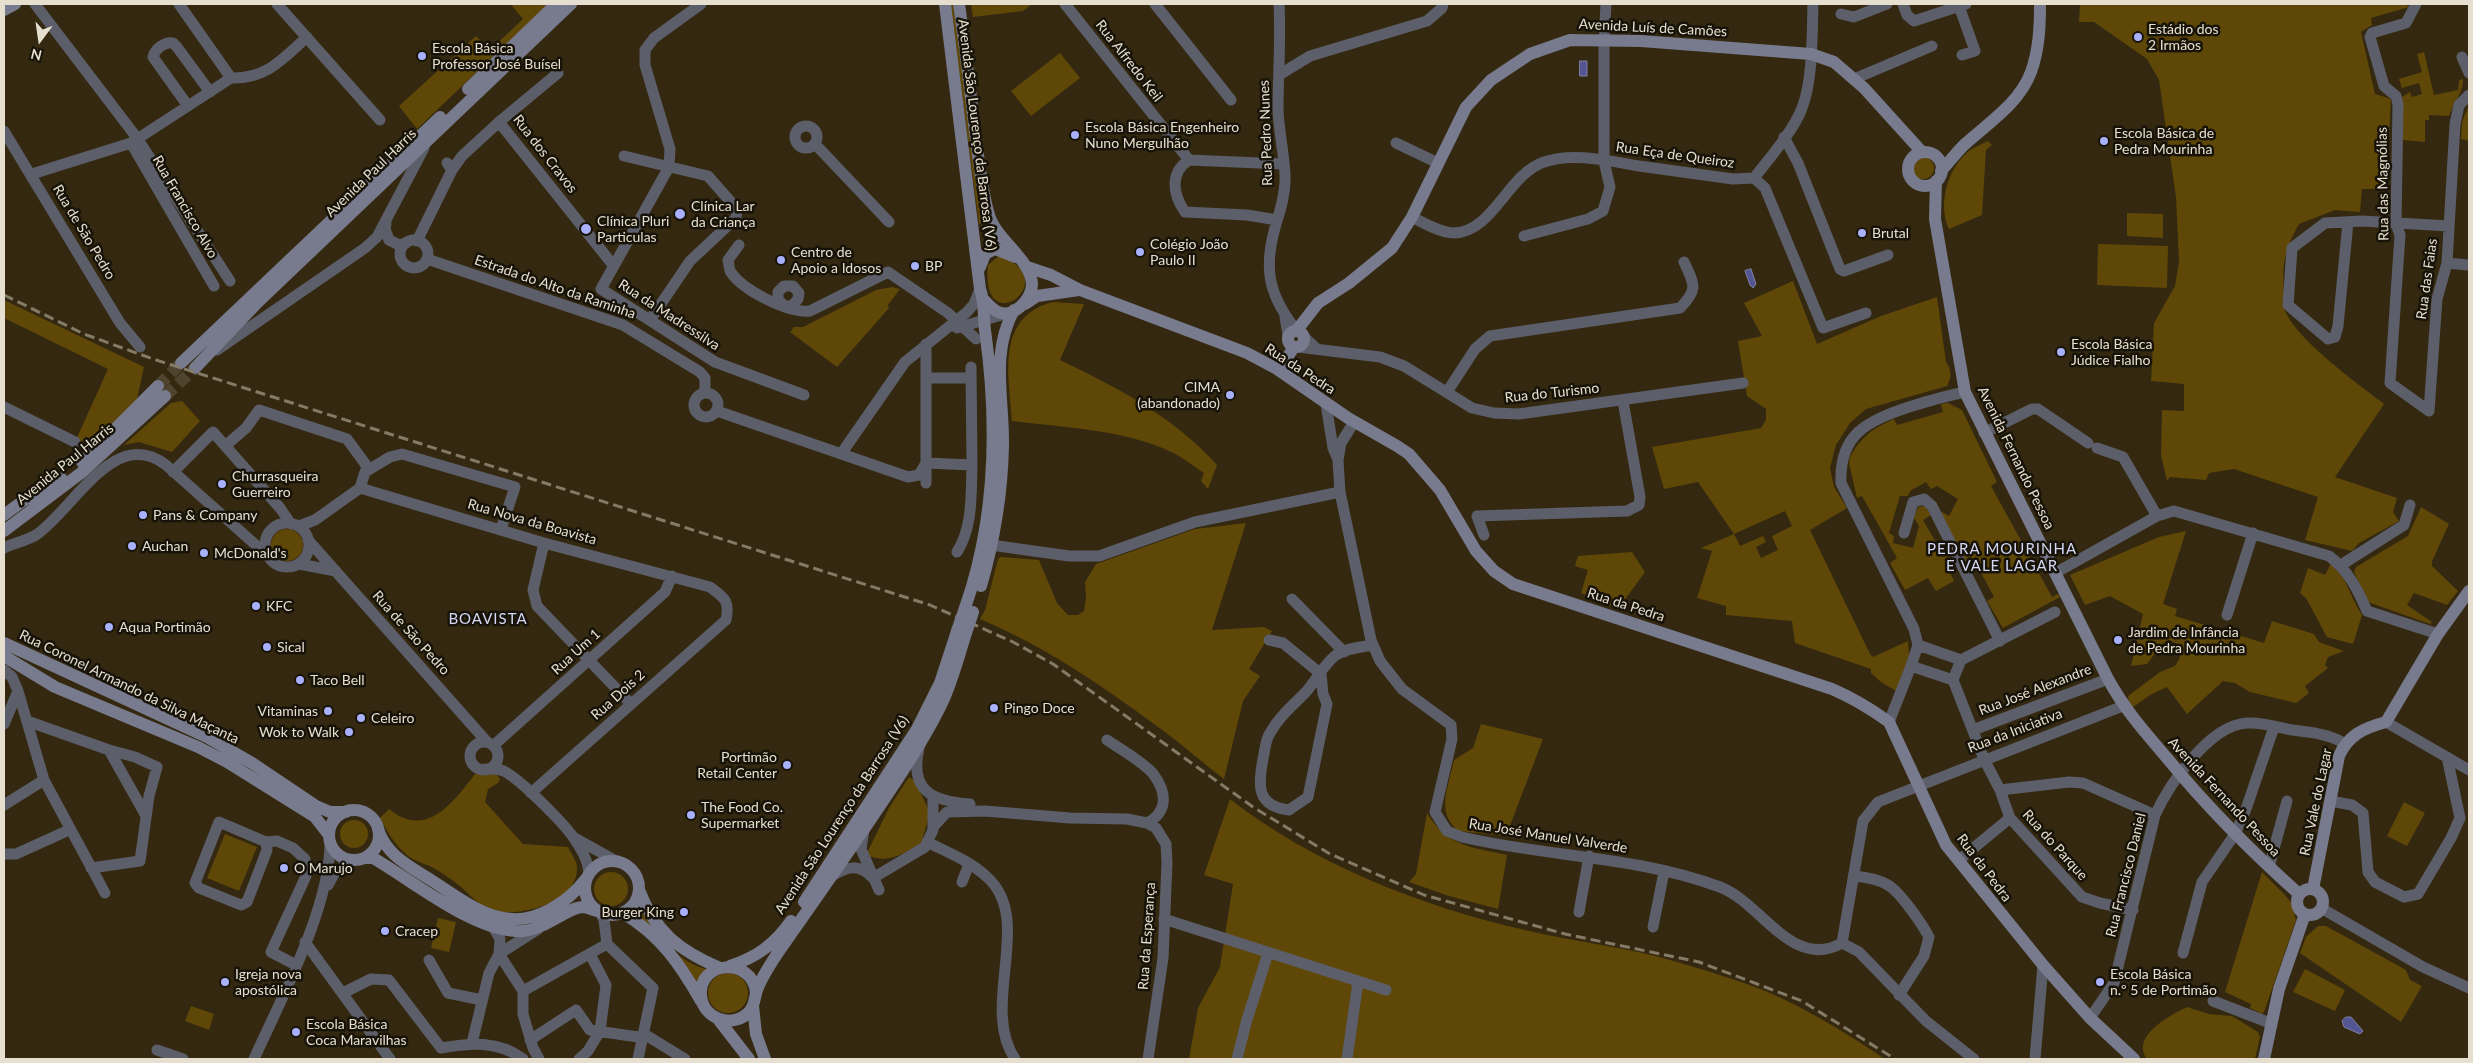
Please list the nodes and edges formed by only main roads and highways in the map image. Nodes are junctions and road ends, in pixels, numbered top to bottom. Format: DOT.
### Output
graph roads {
  1 [pos="15,4"];
  2 [pos="556,4"];
  3 [pos="571,4"];
  4 [pos="945,4"];
  5 [pos="959,4"];
  6 [pos="2040,4"];
  7 [pos="4,10"];
  8 [pos="1897,126"];
  9 [pos="1963,146"];
  10 [pos="1922,152"];
  11 [pos="1938,158"];
  12 [pos="1910,161"];
  13 [pos="1939,176"];
  14 [pos="1918,185"];
  15 [pos="1935,219"];
  16 [pos="1024,264"];
  17 [pos="979,271"];
  18 [pos="1080,290"];
  19 [pos="982,294"];
  20 [pos="1014,310"];
  21 [pos="180,363"];
  22 [pos="195,368"];
  23 [pos="1279,370"];
  24 [pos="113,446"];
  25 [pos="68,474"];
  26 [pos="4,515"];
  27 [pos="4,525"];
  28 [pos="4,532"];
  29 [pos="4,542"];
  30 [pos="2469,591"];
  31 [pos="968,610"];
  32 [pos="961,632"];
  33 [pos="4,643"];
  34 [pos="4,656"];
  35 [pos="346,812"];
  36 [pos="378,829"];
  37 [pos="329,838"];
  38 [pos="365,858"];
  39 [pos="588,876"];
  40 [pos="2313,889"];
  41 [pos="640,890"];
  42 [pos="2299,894"];
  43 [pos="599,912"];
  44 [pos="620,914"];
  45 [pos="2305,914"];
  46 [pos="725,967"];
  47 [pos="756,992"];
  48 [pos="703,1004"];
  49 [pos="753,1006"];
  50 [pos="718,1019"];
  51 [pos="749,1059"];
  52 [pos="765,1059"];
  53 [pos="2134,1059"];
  54 [pos="2264,1059"];
  1 -- 7 [label="main road"];
  2 -- 21 [label="main road, Avenida Paul Harris"];
  3 -- 22 [label="main road, Avenida Paul Harris"];
  4 -- 17 [label="main road, Avenida São Lourenço da Barrosa (V6)"];
  5 -- 16 [label="main road, Avenida São Lourenço da Barrosa (V6)"];
  6 -- 9 [label="main road"];
  8 -- 10 [label="main road, Avenida Luís de Camões"];
  8 -- 12 [label="main road"];
  8 -- 23 [label="main road, Avenida Luís de Camões"];
  9 -- 11 [label="main road"];
  9 -- 13 [label="main road"];
  10 -- 11 [label="main road"];
  10 -- 12 [label="main road"];
  11 -- 13 [label="main road"];
  12 -- 14 [label="main road"];
  13 -- 14 [label="main road"];
  13 -- 15 [label="main road"];
  14 -- 15 [label="main road"];
  15 -- 42 [label="main road, Avenida Fernando Pessoa"];
  16 -- 17 [label="main road, Avenida São Lourenço da Barrosa (V6)"];
  16 -- 18 [label="main road, Rua da Pedra"];
  16 -- 20 [label="main road, Avenida São Lourenço da Barrosa (V6)"];
  17 -- 19 [label="main road, Avenida São Lourenço da Barrosa (V6)"];
  18 -- 20 [label="main road"];
  18 -- 23 [label="main road, Rua da Pedra"];
  19 -- 20 [label="main road"];
  19 -- 31 [label="main road, Avenida São Lourenço da Barrosa (V6)"];
  20 -- 31 [label="main road, Avenida São Lourenço da Barrosa (V6)"];
  23 -- 53 [label="main road, Rua da Pedra"];
  24 -- 25 [label="main road, Avenida Paul Harris"];
  24 -- 28 [label="main road, Avenida Paul Harris"];
  24 -- 29 [label="main road"];
  25 -- 26 [label="main road"];
  25 -- 27 [label="main road, Avenida Paul Harris"];
  30 -- 40 [label="main road, Rua Vale do Lagar"];
  31 -- 32 [label="main road, Avenida São Lourenço da Barrosa (V6), bridge"];
  32 -- 46 [label="main road, Avenida São Lourenço da Barrosa (V6)"];
  32 -- 47 [label="main road, Avenida São Lourenço da Barrosa (V6)"];
  33 -- 35 [label="main road, Rua Coronel Armando da Silva Maçanta"];
  34 -- 37 [label="main road, Rua Coronel Armando da Silva Maçanta"];
  35 -- 36 [label="main road, Rua Coronel Armando da Silva Maçanta"];
  35 -- 37 [label="main road"];
  36 -- 38 [label="main road"];
  36 -- 39 [label="main road, Rua Coronel Armando da Silva Maçanta"];
  37 -- 38 [label="main road, Rua Coronel Armando da Silva Maçanta"];
  38 -- 43 [label="main road"];
  39 -- 41 [label="main road"];
  39 -- 43 [label="main road"];
  40 -- 42 [label="main road"];
  40 -- 45 [label="main road"];
  41 -- 44 [label="main road"];
  41 -- 46 [label="main road"];
  42 -- 45 [label="main road"];
  43 -- 44 [label="main road"];
  44 -- 48 [label="main road"];
  45 -- 54 [label="main road"];
  46 -- 47 [label="main road"];
  46 -- 48 [label="main road"];
  47 -- 49 [label="main road"];
  48 -- 50 [label="main road"];
  49 -- 50 [label="main road"];
  49 -- 52 [label="main road"];
  50 -- 51 [label="main road"];
}
